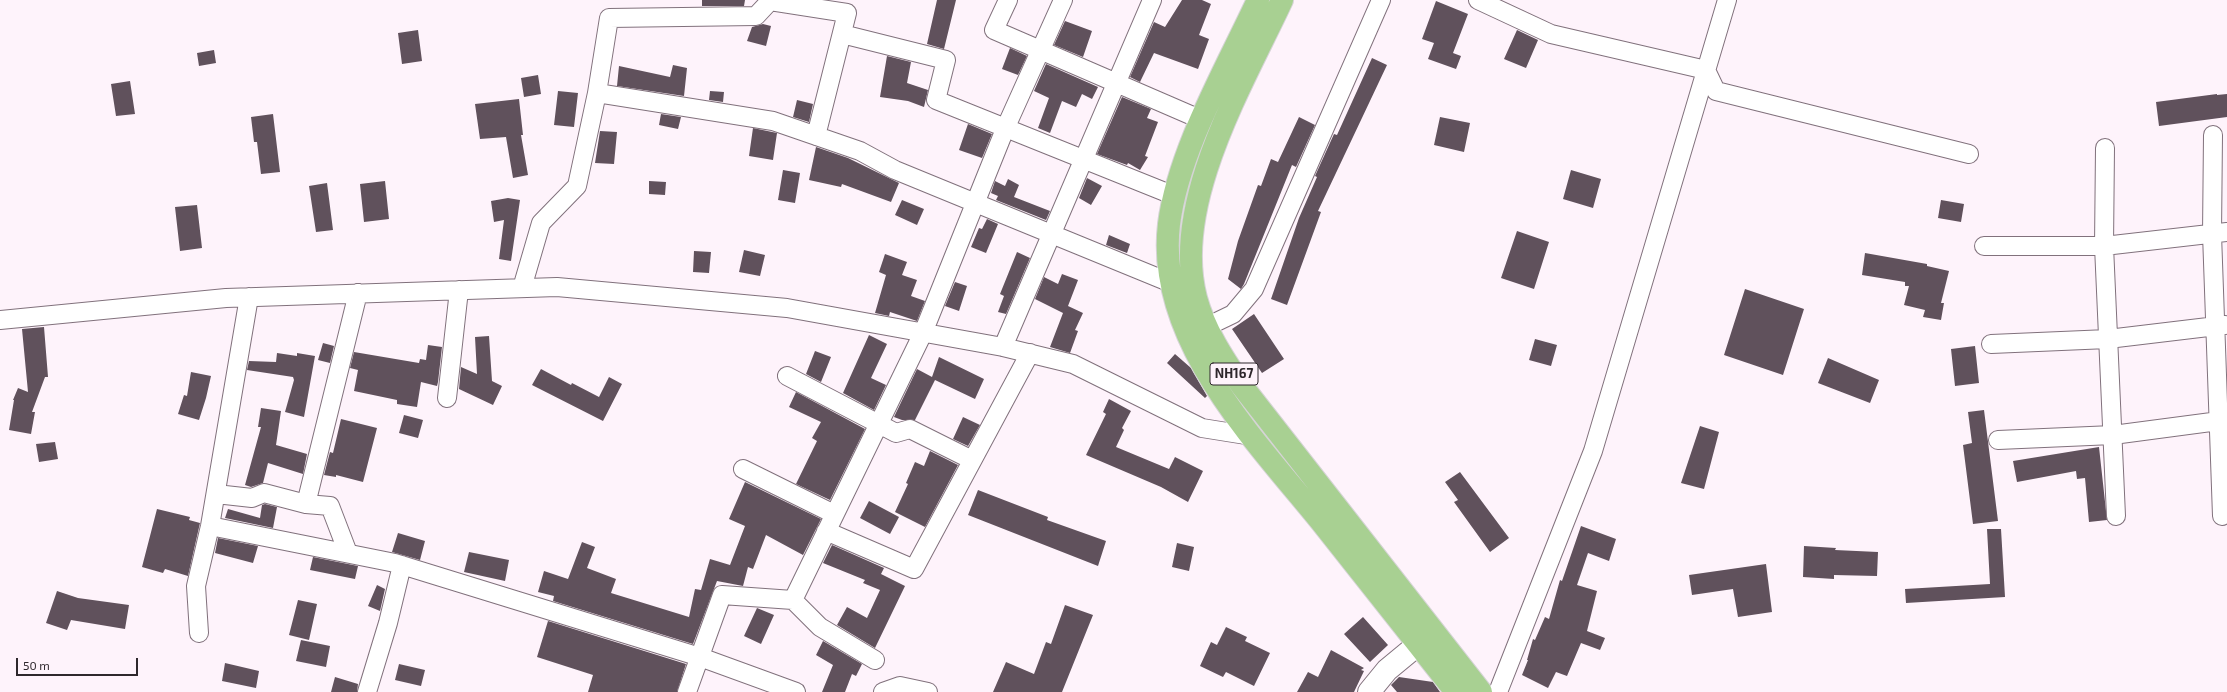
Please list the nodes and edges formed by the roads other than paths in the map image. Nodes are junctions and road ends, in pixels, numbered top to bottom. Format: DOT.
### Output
graph roads {
  1 [pos="1008,0"];
  2 [pos="1063,0"];
  3 [pos="1152,0"];
  4 [pos="1258,0"];
  5 [pos="1282,0"];
  6 [pos="1381,0"];
  7 [pos="1478,0"];
  8 [pos="1727,0"];
  9 [pos="842,34"];
  10 [pos="1039,50"];
  11 [pos="1706,70"];
  12 [pos="1117,82"];
  13 [pos="597,93"];
  14 [pos="1202,120"];
  15 [pos="1005,128"];
  16 [pos="816,136"];
  17 [pos="2213,136"];
  18 [pos="2105,148"];
  19 [pos="1969,154"];
  20 [pos="1083,160"];
  21 [pos="1175,196"];
  22 [pos="975,203"];
  23 [pos="2219,233"];
  24 [pos="1051,234"];
  25 [pos="1984,246"];
  26 [pos="2104,246"];
  27 [pos="1171,283"];
  28 [pos="522,288"];
  29 [pos="459,290"];
  30 [pos="358,293"];
  31 [pos="249,297"];
  32 [pos="0,320"];
  33 [pos="2221,326"];
  34 [pos="1206,327"];
  35 [pos="923,333"];
  36 [pos="2108,338"];
  37 [pos="1991,344"];
  38 [pos="1003,347"];
  39 [pos="1030,353"];
  40 [pos="787,376"];
  41 [pos="447,398"];
  42 [pos="2223,421"];
  43 [pos="878,424"];
  44 [pos="2113,435"];
  45 [pos="1252,436"];
  46 [pos="1998,440"];
  47 [pos="972,460"];
  48 [pos="743,469"];
  49 [pos="216,494"];
  50 [pos="306,504"];
  51 [pos="834,514"];
  52 [pos="2116,516"];
  53 [pos="2222,516"];
  54 [pos="1336,524"];
  55 [pos="210,526"];
  56 [pos="826,531"];
  57 [pos="348,553"];
  58 [pos="402,565"];
  59 [pos="793,600"];
  60 [pos="199,633"];
  61 [pos="1426,638"];
  62 [pos="700,657"];
  63 [pos="875,660"];
  64 [pos="367,692"];
  65 [pos="687,692"];
  66 [pos="796,692"];
  67 [pos="883,692"];
  68 [pos="928,692"];
  69 [pos="1369,692"];
  70 [pos="1456,692"];
  71 [pos="1481,692"];
  72 [pos="1498,692"];
  1 -- 10 [label="street"];
  2 -- 10 [label="street"];
  3 -- 12 [label="street"];
  4 -- 14 [label="highway, NH167"];
  5 -- 34 [label="highway, NH167"];
  6 -- 34 [label="street"];
  7 -- 11 [label="street"];
  8 -- 11 [label="street"];
  9 -- 13 [label="street"];
  9 -- 15 [label="street"];
  9 -- 16 [label="street"];
  10 -- 12 [label="street"];
  10 -- 15 [label="street"];
  11 -- 19 [label="street"];
  11 -- 72 [label="street"];
  12 -- 14 [label="street"];
  12 -- 20 [label="street"];
  13 -- 16 [label="street"];
  13 -- 28 [label="street"];
  14 -- 21 [label="highway, NH167"];
  15 -- 20 [label="street"];
  15 -- 22 [label="street"];
  16 -- 22 [label="street"];
  17 -- 23 [label="street"];
  18 -- 26 [label="street"];
  20 -- 21 [label="street"];
  20 -- 24 [label="street"];
  21 -- 27 [label="highway, NH167"];
  22 -- 24 [label="street"];
  22 -- 35 [label="street"];
  23 -- 26 [label="street"];
  23 -- 33 [label="street"];
  24 -- 27 [label="street"];
  24 -- 38 [label="street"];
  25 -- 26 [label="street"];
  26 -- 36 [label="street"];
  27 -- 45 [label="highway, NH167"];
  28 -- 29 [label="street"];
  28 -- 35 [label="street"];
  29 -- 30 [label="street"];
  29 -- 41 [label="street"];
  30 -- 31 [label="street"];
  30 -- 50 [label="street"];
  31 -- 32 [label="street"];
  31 -- 49 [label="street"];
  33 -- 36 [label="street"];
  33 -- 42 [label="street"];
  34 -- 54 [label="highway, NH167"];
  35 -- 38 [label="street"];
  35 -- 43 [label="street"];
  36 -- 37 [label="street"];
  36 -- 44 [label="street"];
  38 -- 39 [label="street"];
  39 -- 45 [label="street"];
  39 -- 47 [label="street"];
  40 -- 43 [label="street"];
  42 -- 44 [label="street"];
  42 -- 53 [label="street"];
  43 -- 47 [label="street"];
  43 -- 51 [label="street"];
  44 -- 46 [label="street"];
  44 -- 52 [label="street"];
  45 -- 54 [label="highway, NH167"];
  47 -- 56 [label="street"];
  48 -- 51 [label="street"];
  49 -- 50 [label="street"];
  49 -- 55 [label="street"];
  50 -- 57 [label="street"];
  51 -- 56 [label="street"];
  54 -- 61 [label="highway, NH167"];
  55 -- 57 [label="street"];
  55 -- 60 [label="street"];
  56 -- 59 [label="street"];
  57 -- 58 [label="street"];
  58 -- 62 [label="street"];
  58 -- 64 [label="street"];
  59 -- 62 [label="street"];
  59 -- 63 [label="street"];
  61 -- 69 [label="street"];
  61 -- 70 [label="highway, NH167"];
  61 -- 71 [label="highway, NH167"];
  62 -- 65 [label="street"];
  62 -- 66 [label="street"];
  67 -- 68 [label="street"];
}
